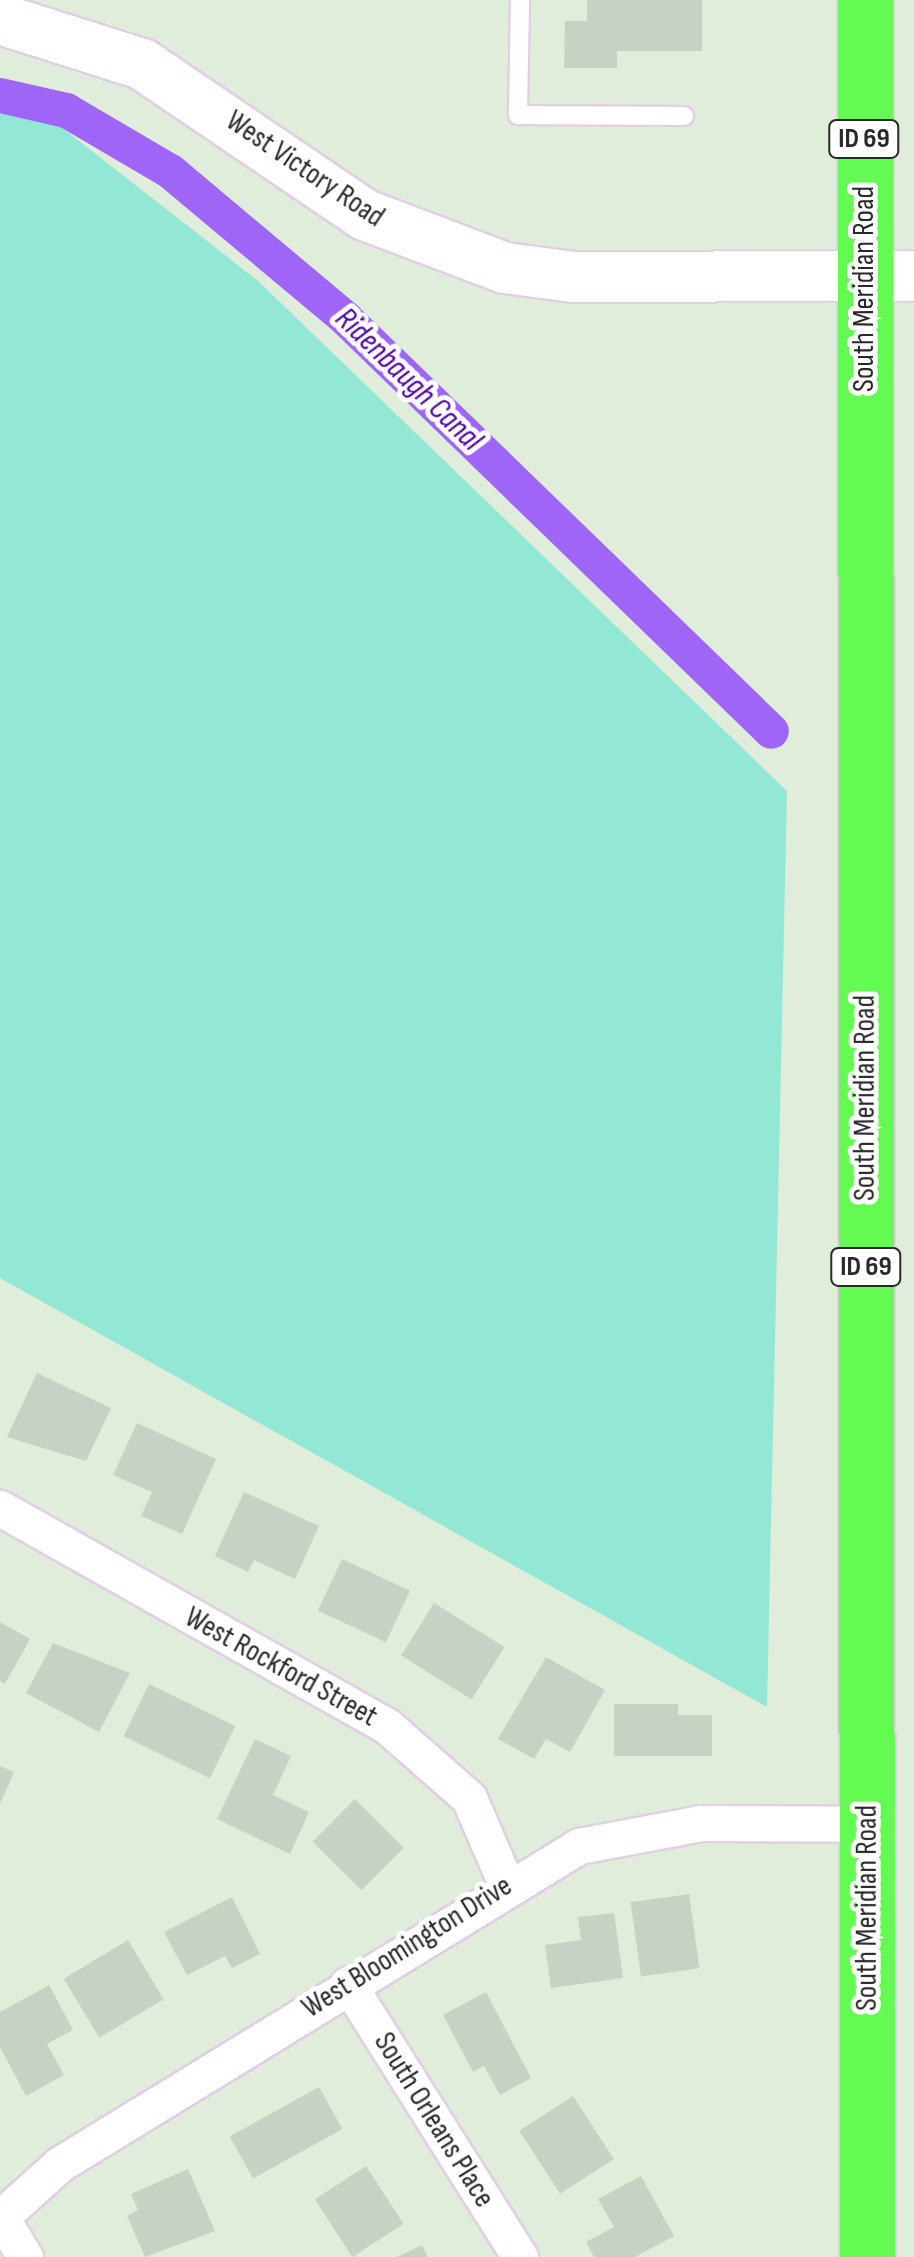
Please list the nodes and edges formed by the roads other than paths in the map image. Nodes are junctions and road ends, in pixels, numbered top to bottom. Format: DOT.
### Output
graph roads {
  1 [pos="520,0"];
  2 [pos="865,0"];
  3 [pos="0,19"];
  4 [pos="684,116"];
  5 [pos="888,276"];
  6 [pos="0,1508"];
  7 [pos="867,1824"];
  8 [pos="506,1884"];
  9 [pos="348,1984"];
  10 [pos="0,2218"];
  11 [pos="26,2257"];
  12 [pos="520,2257"];
  13 [pos="867,2257"];
  1 -- 4 [label="lane"];
  2 -- 5 [label="main road, South Meridian Road / ID 69"];
  3 -- 5 [label="main road, West Victory Road"];
  5 -- 7 [label="main road, South Meridian Road / ID 69"];
  6 -- 8 [label="street, West Rockford Street"];
  7 -- 8 [label="street, West Bloomington Drive"];
  7 -- 13 [label="main road, South Meridian Road / ID 69"];
  8 -- 9 [label="street, West Bloomington Drive"];
  9 -- 10 [label="street, West Bloomington Drive"];
  9 -- 12 [label="street, South Orleans Place"];
  10 -- 11 [label="street"];
}
